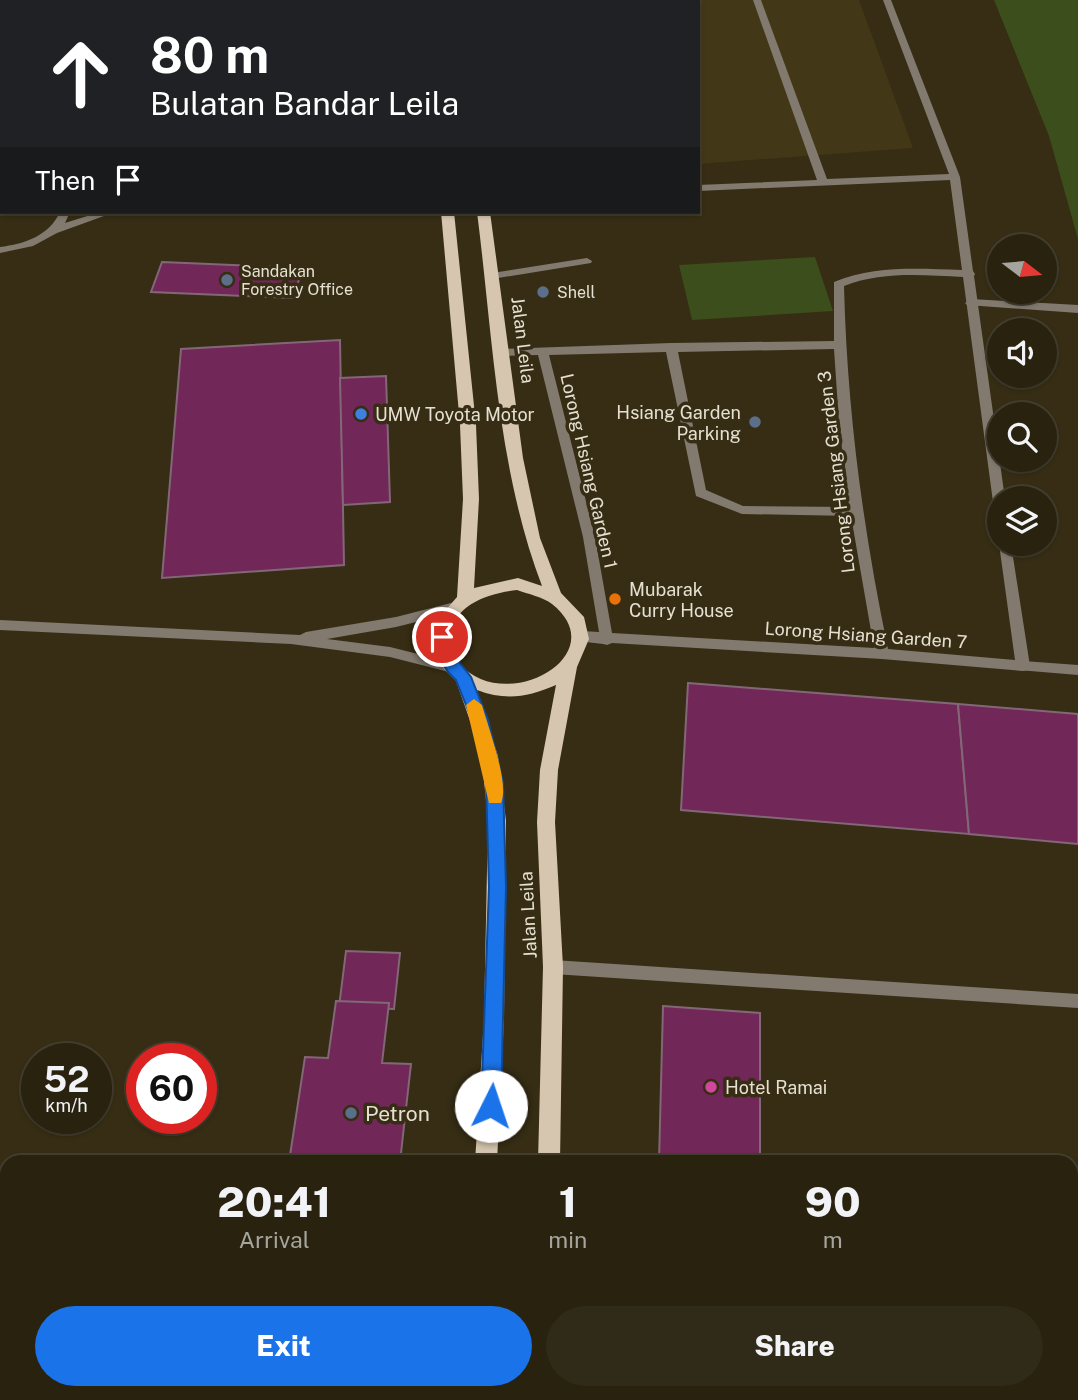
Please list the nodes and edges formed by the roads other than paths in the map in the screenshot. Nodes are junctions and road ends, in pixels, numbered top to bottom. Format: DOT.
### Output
graph roads {
  1 [pos="757,0"];
  2 [pos="887,0"];
  3 [pos="955,177"];
  4 [pos="824,184"];
  5 [pos="700,188"];
  6 [pos="64,214"];
  7 [pos="104,214"];
  8 [pos="447,214"];
  9 [pos="484,214"];
  10 [pos="53,230"];
  11 [pos="0,250"];
  12 [pos="587,261"];
  13 [pos="970,274"];
  14 [pos="492,276"];
  15 [pos="971,303"];
  16 [pos="1078,309"];
  17 [pos="838,345"];
  18 [pos="671,347"];
  19 [pos="502,352"];
  20 [pos="543,352"];
  21 [pos="997,486"];
  22 [pos="856,512"];
  23 [pos="1007,556"];
  24 [pos="554,595"];
  25 [pos="460,603"];
  26 [pos="0,625"];
  27 [pos="582,636"];
  28 [pos="291,639"];
  29 [pos="607,640"];
  30 [pos="882,654"];
  31 [pos="1023,666"];
  32 [pos="569,667"];
  33 [pos="1078,670"];
  34 [pos="458,672"];
  35 [pos="553,967"];
  36 [pos="1078,1001"];
  37 [pos="487,1155"];
  38 [pos="549,1155"];
  1 -- 4 [label="street"];
  2 -- 3 [label="street"];
  3 -- 4 [label="street"];
  3 -- 13 [label="street"];
  4 -- 5 [label="street"];
  6 -- 10 [label="street"];
  7 -- 10 [label="street"];
  8 -- 25 [label="main road"];
  9 -- 14 [label="main road, Jalan Leila"];
  10 -- 11 [label="street"];
  12 -- 14 [label="street"];
  13 -- 15 [label="street"];
  13 -- 17 [label="street, Lorong Hsiang Garden 3"];
  14 -- 19 [label="main road, Jalan Leila"];
  15 -- 16 [label="street"];
  15 -- 21 [label="street"];
  17 -- 18 [label="street"];
  17 -- 22 [label="street, Lorong Hsiang Garden 3"];
  18 -- 20 [label="street"];
  18 -- 22 [label="street"];
  19 -- 20 [label="street"];
  19 -- 24 [label="main road, Jalan Leila"];
  20 -- 29 [label="street, Lorong Hsiang Garden 1"];
  22 -- 30 [label="street, Lorong Hsiang Garden 3"];
  23 -- 31 [label="street"];
  24 -- 25 [label="main road"];
  24 -- 27 [label="main road"];
  25 -- 28 [label="street"];
  25 -- 34 [label="main road"];
  26 -- 28 [label="street"];
  27 -- 29 [label="street, Lorong Hsiang Garden 7"];
  27 -- 32 [label="main road"];
  28 -- 34 [label="street"];
  29 -- 30 [label="street, Lorong Hsiang Garden 7"];
  30 -- 31 [label="street, Lorong Hsiang Garden 7"];
  31 -- 33 [label="street, Lorong Hsiang Garden 7"];
  32 -- 34 [label="main road"];
  32 -- 35 [label="main road, Jalan Leila"];
  34 -- 37 [label="main road, Jalan Leila"];
  35 -- 36 [label="street"];
  35 -- 38 [label="main road, Jalan Leila"];
}
